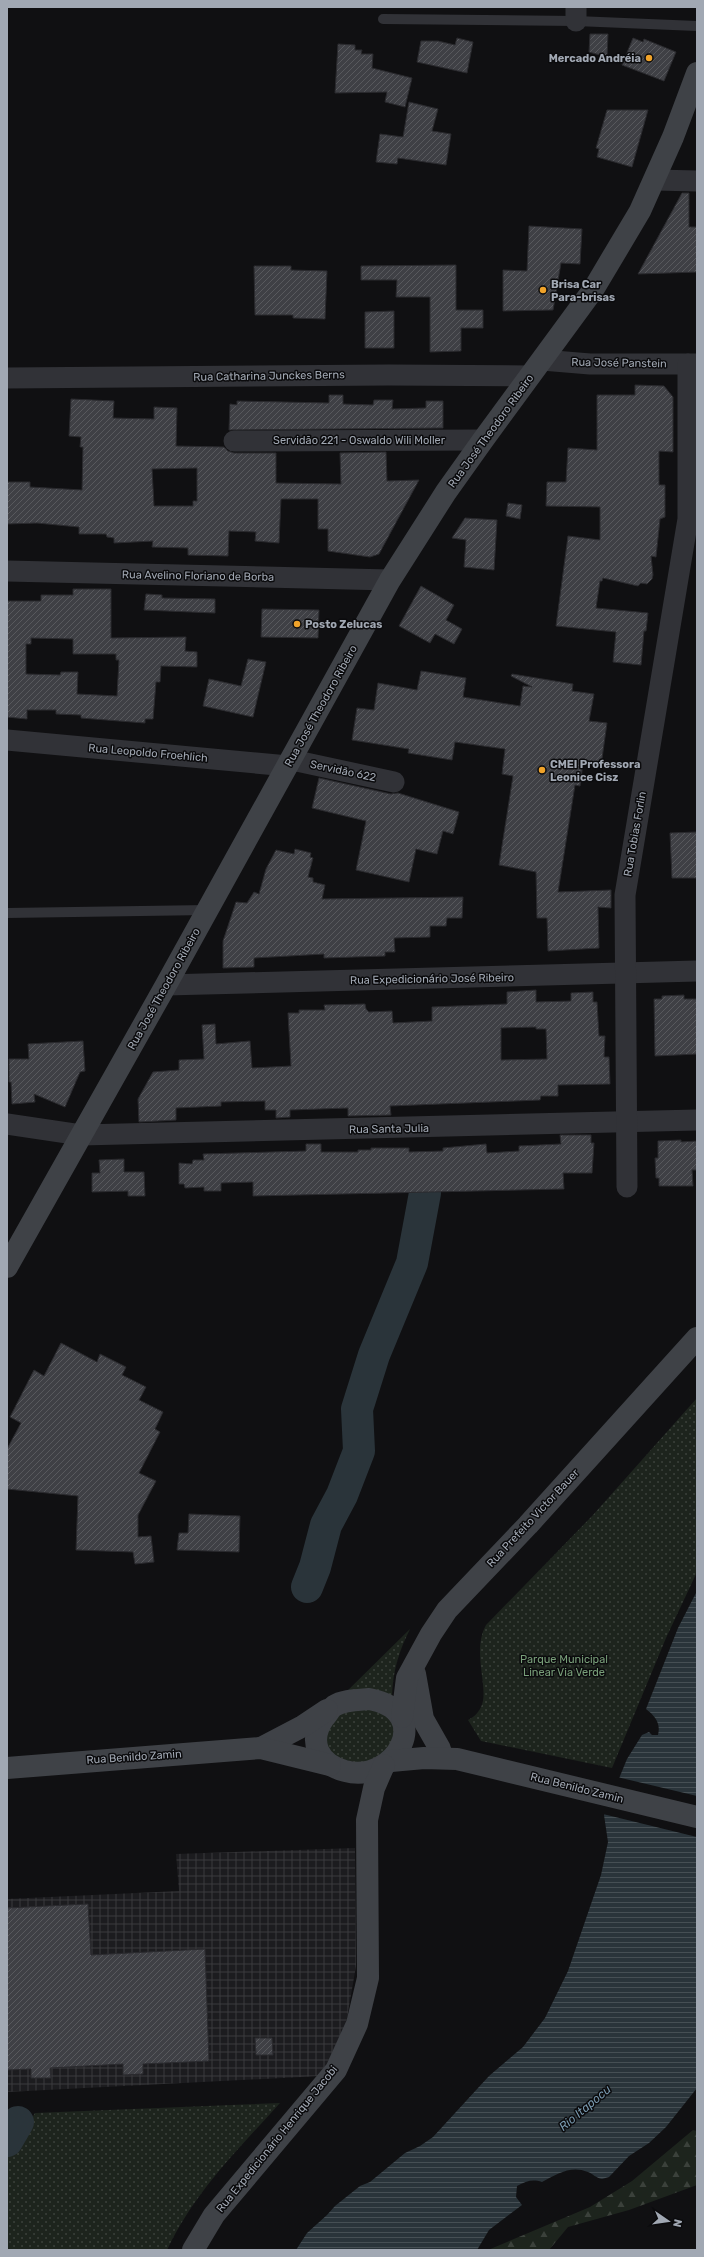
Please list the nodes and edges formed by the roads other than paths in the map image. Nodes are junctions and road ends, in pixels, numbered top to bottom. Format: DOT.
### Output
graph roads {
  1 [pos="576,14"];
  2 [pos="383,19"];
  3 [pos="697,26"];
  4 [pos="697,73"];
  5 [pos="655,180"];
  6 [pos="697,181"];
  7 [pos="693,364"];
  8 [pos="536,368"];
  9 [pos="7,378"];
  10 [pos="483,440"];
  11 [pos="234,441"];
  12 [pos="7,571"];
  13 [pos="390,580"];
  14 [pos="7,740"];
  15 [pos="290,763"];
  16 [pos="394,782"];
  17 [pos="208,910"];
  18 [pos="7,913"];
  19 [pos="697,971"];
  20 [pos="624,974"];
  21 [pos="166,985"];
  22 [pos="697,1120"];
  23 [pos="626,1123"];
  24 [pos="7,1124"];
  25 [pos="81,1135"];
  26 [pos="627,1187"];
  27 [pos="7,1267"];
  28 [pos="697,1338"];
  29 [pos="416,1660"];
  30 [pos="333,1706"];
  31 [pos="403,1720"];
  32 [pos="261,1748"];
  33 [pos="448,1754"];
  34 [pos="387,1763"];
  35 [pos="330,1765"];
  36 [pos="7,1768"];
  37 [pos="697,1817"];
  38 [pos="193,2250"];
  1 -- 2 [label="lane"];
  1 -- 3 [label="lane"];
  4 -- 5 [label="main road, Rua José Theodoro Ribeiro"];
  5 -- 6 [label="street"];
  5 -- 8 [label="main road, Rua José Theodoro Ribeiro"];
  7 -- 8 [label="street, Rua José Panstein"];
  7 -- 20 [label="street, Rua Tobias Forlin"];
  8 -- 9 [label="street, Rua Catharina Junckes Berns"];
  8 -- 10 [label="main road, Rua José Theodoro Ribeiro"];
  10 -- 11 [label="street, Servidão 221 - Oswaldo Wili Moller"];
  10 -- 13 [label="main road, Rua José Theodoro Ribeiro"];
  12 -- 13 [label="street, Rua Avelino Floriano de Borba"];
  13 -- 15 [label="main road, Rua José Theodoro Ribeiro"];
  14 -- 15 [label="street, Rua Leopoldo Froehlich"];
  15 -- 16 [label="street, Servidão 622"];
  15 -- 17 [label="main road, Rua José Theodoro Ribeiro"];
  17 -- 18 [label="lane"];
  17 -- 21 [label="main road, Rua José Theodoro Ribeiro"];
  19 -- 20 [label="street, Rua Expedicionário José Ribeiro"];
  20 -- 21 [label="street, Rua Expedicionário José Ribeiro"];
  20 -- 23 [label="street, Rua Tobias Forlin"];
  21 -- 25 [label="main road, Rua José Theodoro Ribeiro"];
  22 -- 23 [label="street, Rua Santa Julia"];
  23 -- 25 [label="street, Rua Santa Julia"];
  23 -- 26 [label="street, Rua Tobias Forlin"];
  24 -- 25 [label="street, Rua Santa Julia"];
  25 -- 27 [label="main road, Rua José Theodoro Ribeiro"];
  28 -- 29 [label="main road, Rua Prefeito Victor Bauer"];
  29 -- 31 [label="main road, Rua Prefeito Victor Bauer"];
  29 -- 33 [label="main road"];
  30 -- 31 [label="main road"];
  30 -- 32 [label="main road, Rua Benildo Zamin"];
  30 -- 35 [label="main road"];
  31 -- 33 [label="main road, Rua Benildo Zamin"];
  31 -- 34 [label="main road"];
  32 -- 35 [label="main road, Rua Benildo Zamin"];
  32 -- 36 [label="main road, Rua Benildo Zamin"];
  33 -- 34 [label="main road, Rua Benildo Zamin"];
  33 -- 37 [label="main road, Rua Benildo Zamin"];
  34 -- 35 [label="main road"];
  34 -- 38 [label="main road, Rua Expedicionário Henrique Jacobi"];
}
